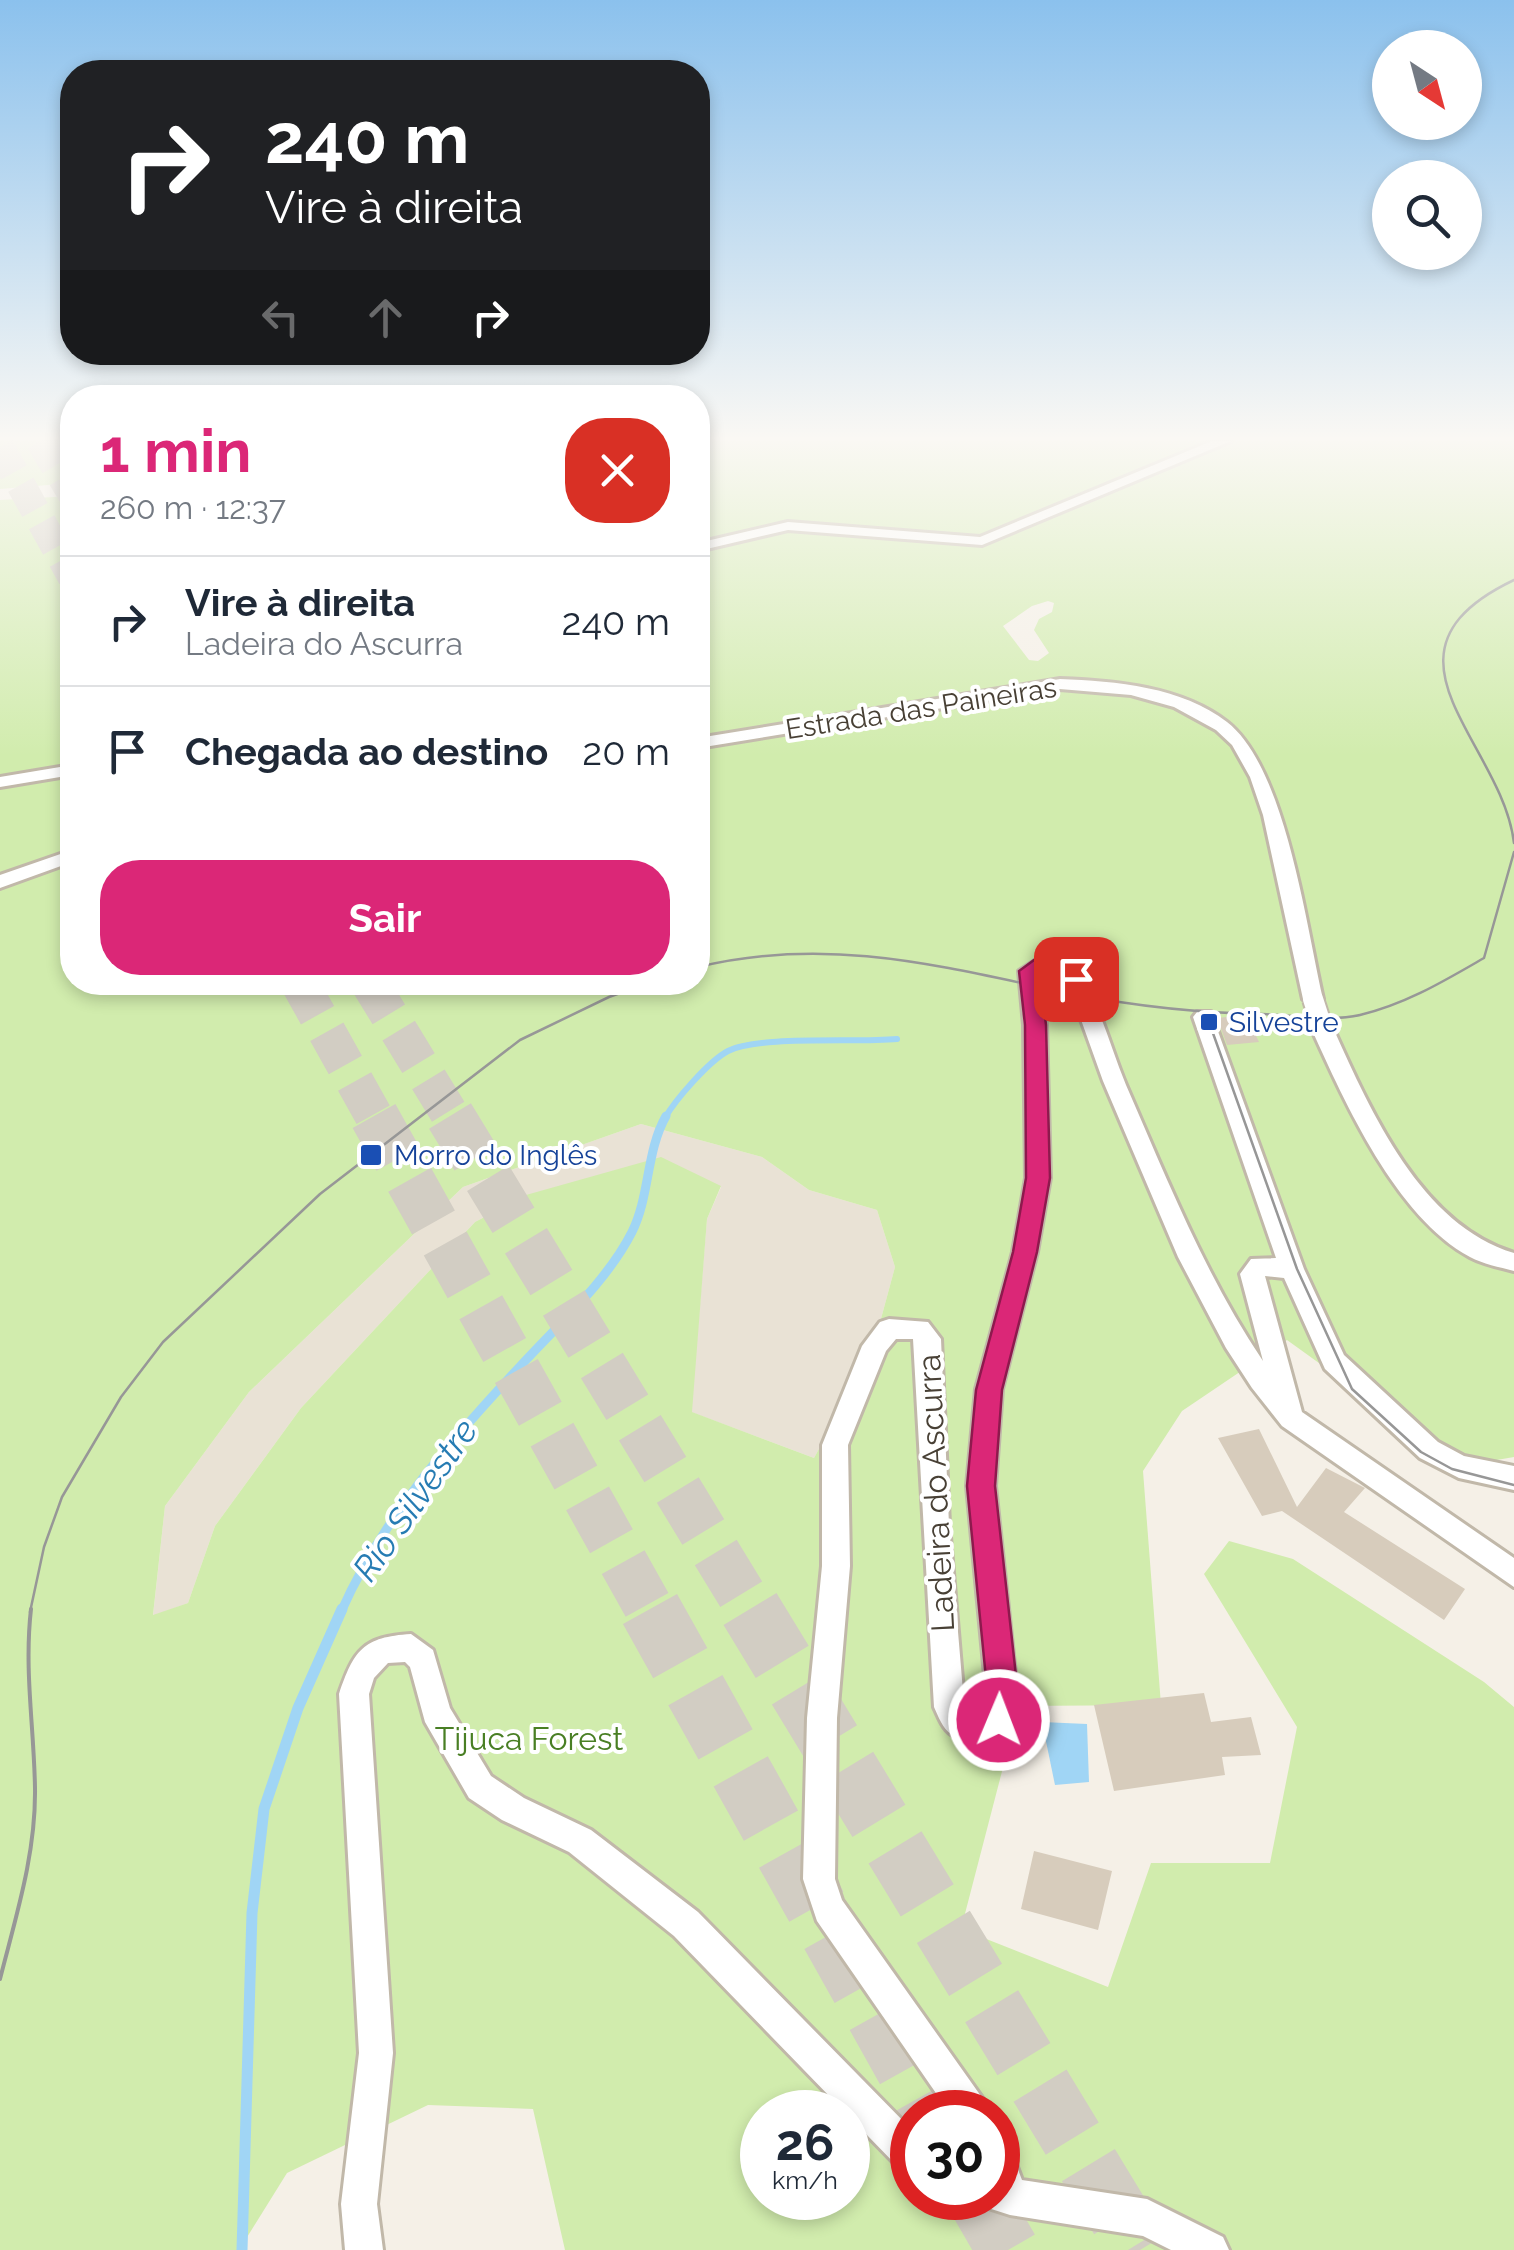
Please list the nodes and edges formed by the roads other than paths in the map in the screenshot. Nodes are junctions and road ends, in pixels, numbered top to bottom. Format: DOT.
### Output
graph roads {
  1 [pos="710,741"];
  2 [pos="60,772"];
  3 [pos="0,782"];
  4 [pos="60,860"];
  5 [pos="0,882"];
  6 [pos="1204,1017"];
  7 [pos="1514,1262"];
  8 [pos="1292,1269"];
  9 [pos="1291,1418"];
  10 [pos="1514,1478"];
  11 [pos="1514,1574"];
  12 [pos="955,2090"];
  13 [pos="890,2134"];
  14 [pos="1020,2189"];
  15 [pos="364,2250"];
  16 [pos="1210,2250"];
  1 -- 7 [label="street, Estrada das Paineiras, bridge"];
  2 -- 3 [label="street"];
  4 -- 5 [label="street"];
  6 -- 8 [label="street"];
  8 -- 9 [label="street"];
  8 -- 10 [label="street"];
  9 -- 11 [label="street"];
  9 -- 12 [label="street, Ladeira do Ascurra"];
  13 -- 15 [label="street"];
  14 -- 16 [label="street"];
}
